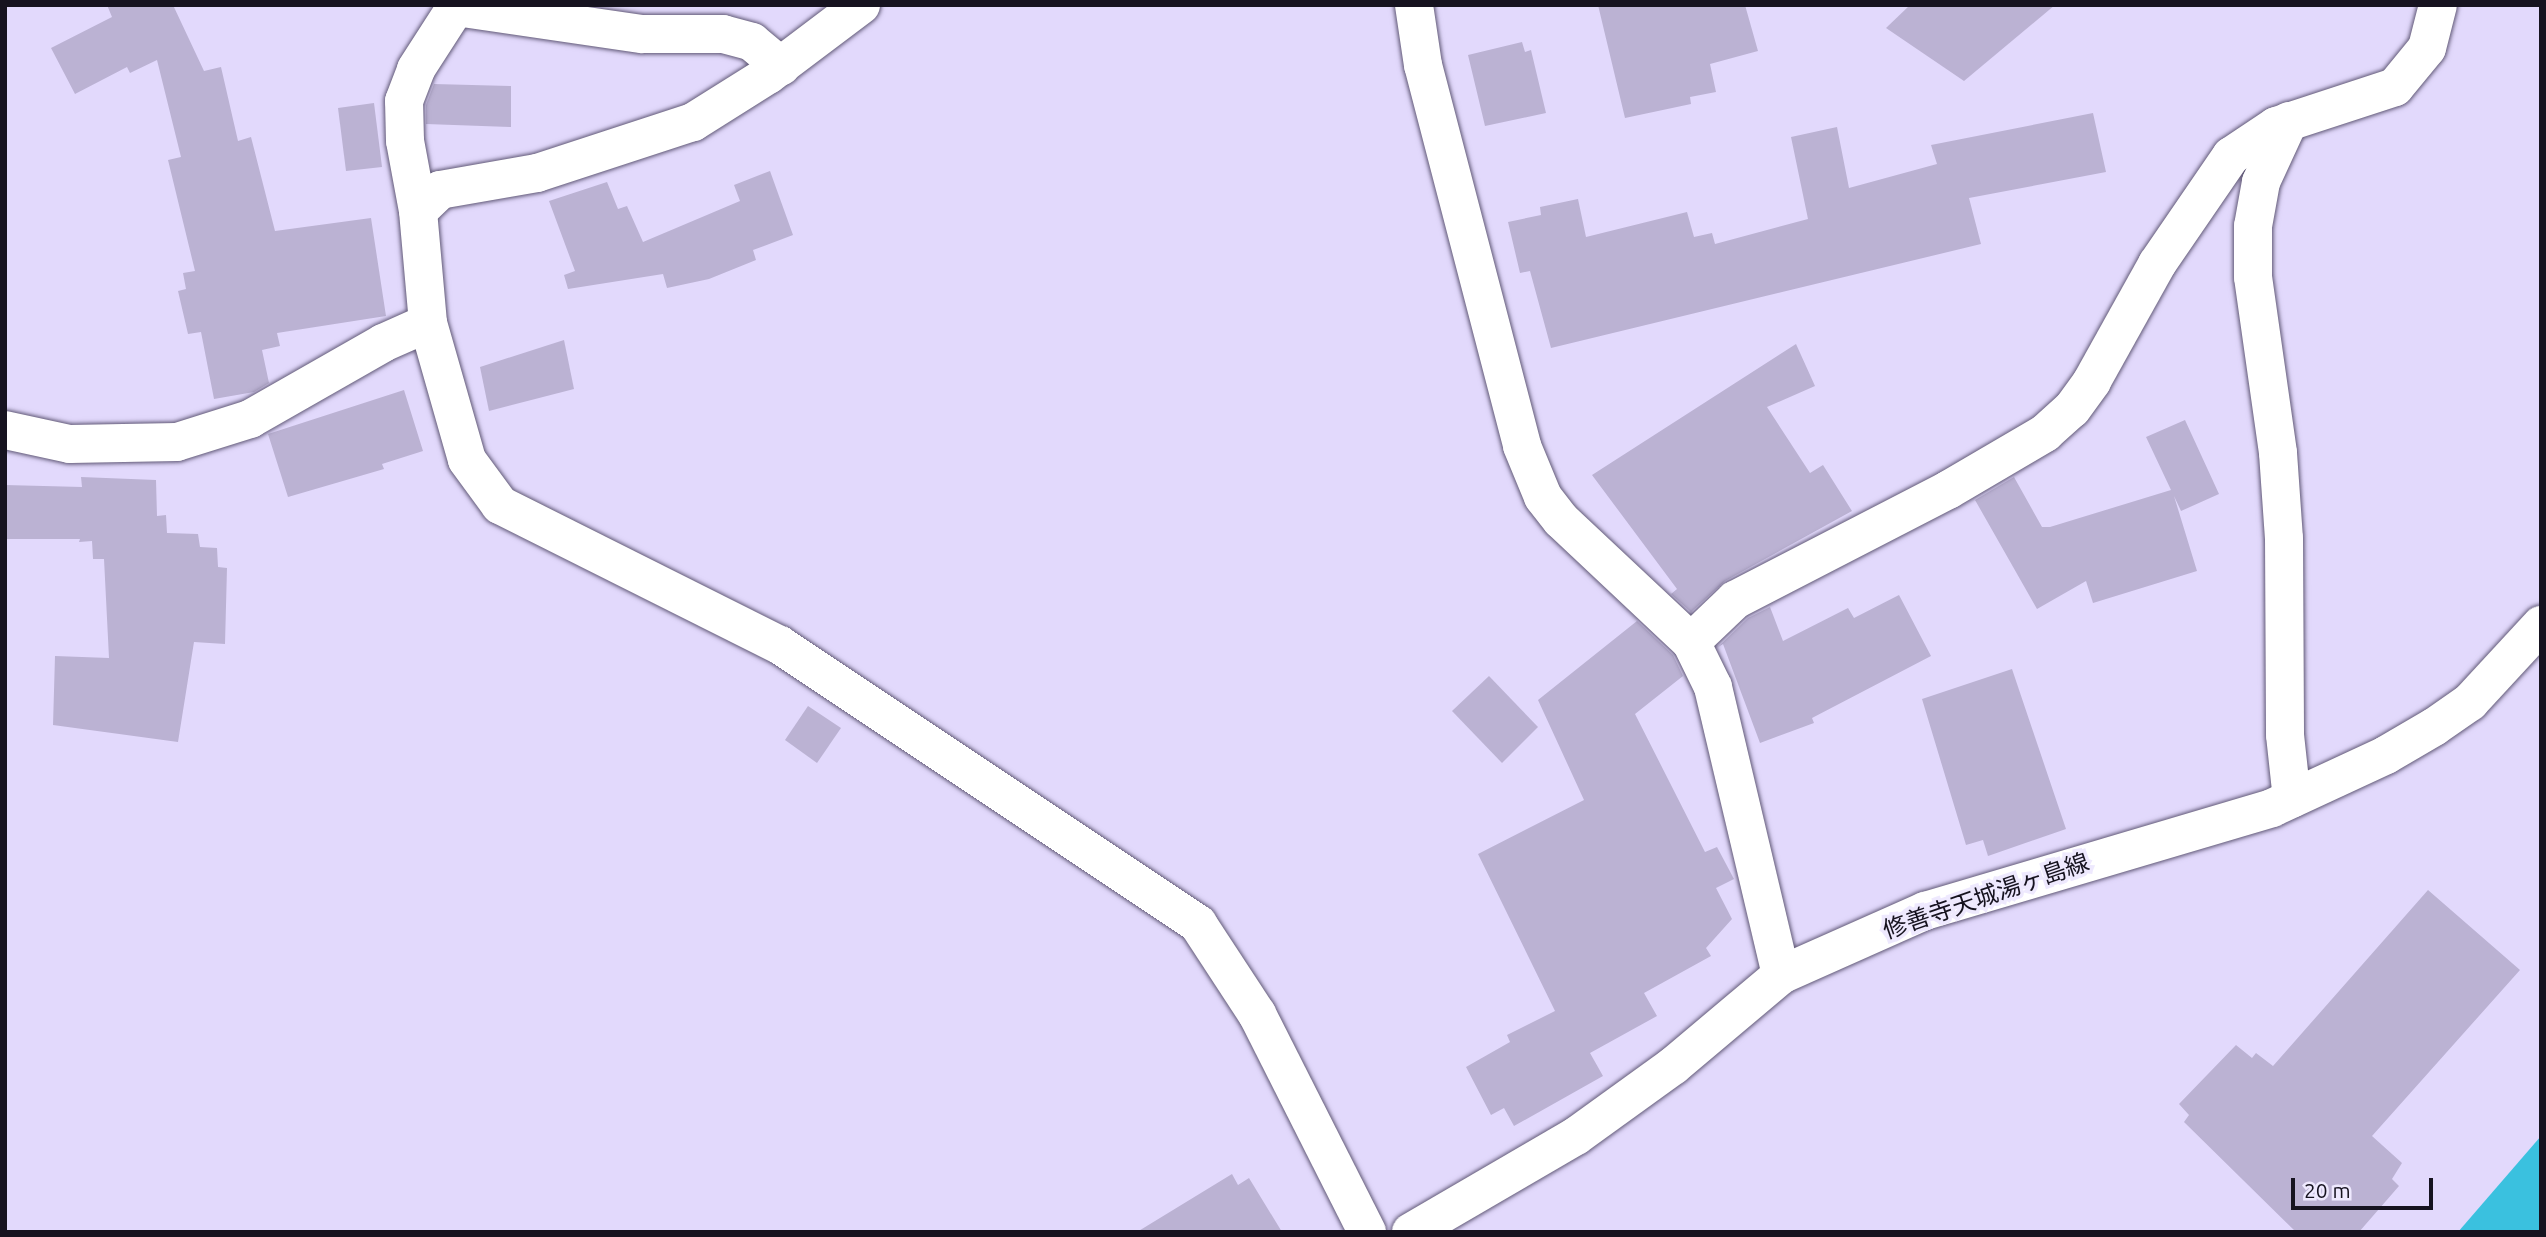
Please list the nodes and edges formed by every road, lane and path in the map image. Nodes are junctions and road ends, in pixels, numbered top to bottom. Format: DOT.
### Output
graph roads {
  1 [pos="861,5"];
  2 [pos="1414,5"];
  3 [pos="2438,5"];
  4 [pos="454,6"];
  5 [pos="780,66"];
  6 [pos="2289,121"];
  7 [pos="418,211"];
  8 [pos="428,323"];
  9 [pos="5,430"];
  10 [pos="2541,625"];
  11 [pos="1691,642"];
  12 [pos="2292,799"];
  13 [pos="1781,975"];
  14 [pos="1367,1232"];
  15 [pos="1411,1232"];
  1 -- 5 [label="street"];
  2 -- 11 [label="street"];
  3 -- 6 [label="street"];
  4 -- 5 [label="street"];
  4 -- 7 [label="street"];
  5 -- 7 [label="street"];
  6 -- 11 [label="street"];
  6 -- 12 [label="street"];
  7 -- 8 [label="street"];
  8 -- 9 [label="street"];
  8 -- 14 [label="street"];
  10 -- 12 [label="street, 修善寺天城湯ヶ島線"];
  11 -- 13 [label="street"];
  12 -- 13 [label="street, 修善寺天城湯ヶ島線"];
  13 -- 15 [label="street, 修善寺天城湯ヶ島線"];
}
